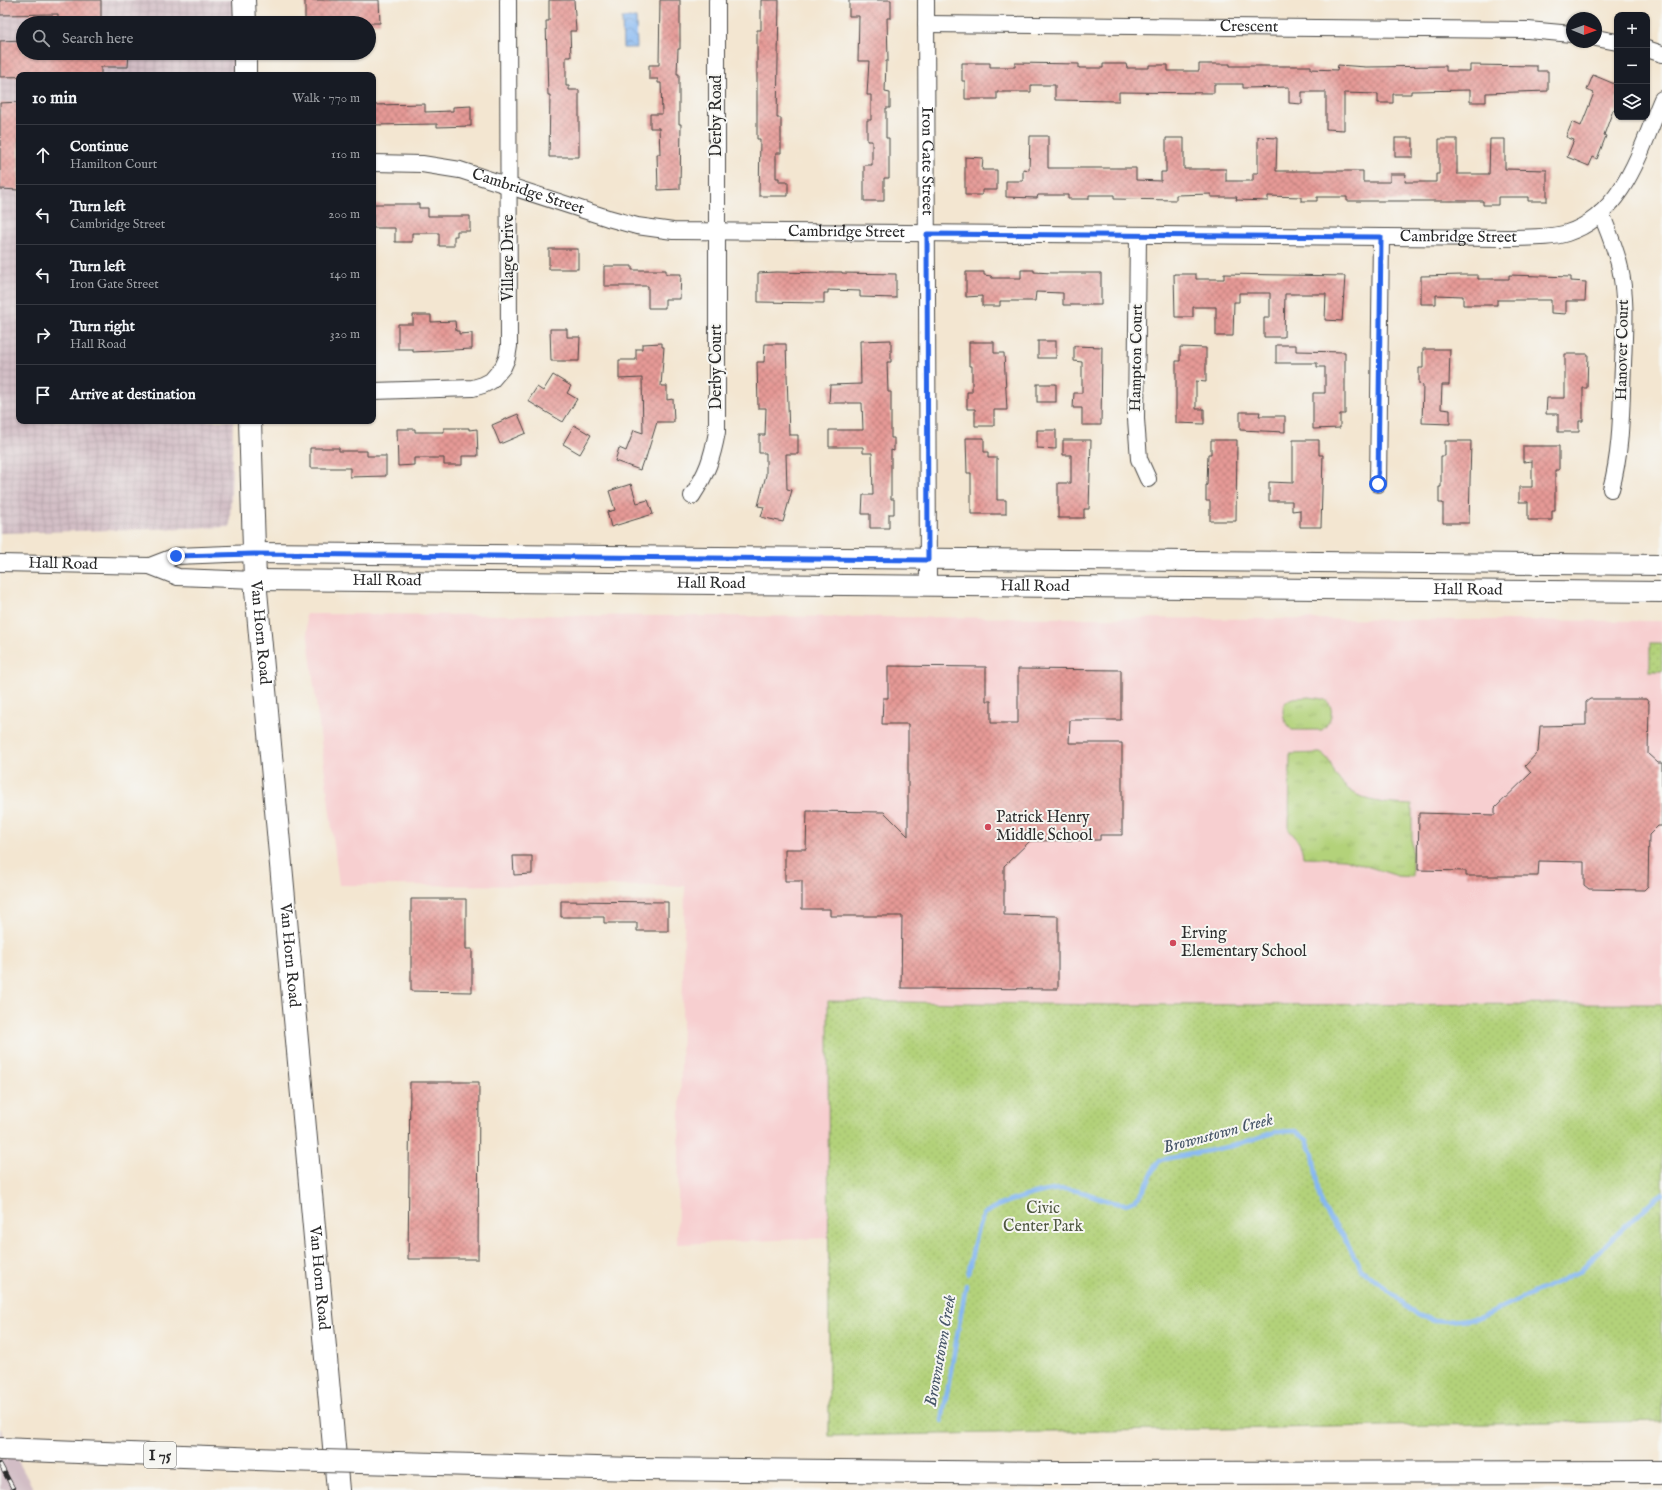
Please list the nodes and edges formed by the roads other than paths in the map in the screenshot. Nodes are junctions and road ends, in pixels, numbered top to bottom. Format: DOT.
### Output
graph roads {
  1 [pos="244,0"];
  2 [pos="508,0"];
  3 [pos="717,0"];
  4 [pos="926,0"];
  5 [pos="244,16"];
  6 [pos="926,24"];
  7 [pos="1566,33"];
  8 [pos="1602,39"];
  9 [pos="1614,41"];
  10 [pos="1650,50"];
  11 [pos="1662,54"];
  12 [pos="245,60"];
  13 [pos="246,72"];
  14 [pos="1662,99"];
  15 [pos="376,163"];
  16 [pos="508,186"];
  17 [pos="1601,214"];
  18 [pos="718,232"];
  19 [pos="927,234"];
  20 [pos="1138,235"];
  21 [pos="1381,237"];
  22 [pos="376,391"];
  23 [pos="250,424"];
  24 [pos="1148,479"];
  25 [pos="1378,484"];
  26 [pos="1611,490"];
  27 [pos="692,496"];
  28 [pos="254,554"];
  29 [pos="797,558"];
  30 [pos="928,560"];
  31 [pos="1273,562"];
  32 [pos="0,563"];
  33 [pos="150,566"];
  34 [pos="1662,566"];
  35 [pos="255,580"];
  36 [pos="796,585"];
  37 [pos="928,586"];
  38 [pos="1273,588"];
  39 [pos="1662,592"];
  40 [pos="0,1450"];
  41 [pos="1662,1472"];
  42 [pos="338,1490"];
  1 -- 5 [label="main road"];
  2 -- 16 [label="street, Village Drive"];
  3 -- 18 [label="street, Derby Road"];
  4 -- 6 [label="street, Iron Gate Street"];
  6 -- 7 [label="street, Crescent"];
  6 -- 19 [label="street, Iron Gate Street"];
  8 -- 9 [label="street"];
  10 -- 11 [label="street"];
  12 -- 13 [label="main road"];
  14 -- 17 [label="street, Cambridge Street"];
  15 -- 16 [label="street, Cambridge Street"];
  16 -- 18 [label="street, Cambridge Street"];
  16 -- 22 [label="street, Village Drive"];
  17 -- 21 [label="street, Cambridge Street"];
  17 -- 26 [label="street, Hanover Court"];
  18 -- 19 [label="street, Cambridge Street"];
  18 -- 27 [label="street, Derby Court"];
  19 -- 20 [label="street, Cambridge Street"];
  19 -- 30 [label="street, Iron Gate Street"];
  20 -- 21 [label="street, Cambridge Street"];
  20 -- 24 [label="street, Hampton Court"];
  21 -- 25 [label="street"];
  23 -- 28 [label="main road, Van Horn Road"];
  28 -- 29 [label="street, Hall Road"];
  28 -- 33 [label="street, Hall Road"];
  28 -- 35 [label="main road, Van Horn Road"];
  29 -- 30 [label="street, Hall Road"];
  29 -- 36 [label="street"];
  30 -- 31 [label="street, Hall Road"];
  30 -- 37 [label="street, Iron Gate Street"];
  31 -- 34 [label="street, Hall Road"];
  31 -- 38 [label="street"];
  32 -- 33 [label="street, Hall Road"];
  33 -- 35 [label="street, Hall Road"];
  35 -- 36 [label="street, Hall Road"];
  35 -- 42 [label="main road, Van Horn Road"];
  36 -- 37 [label="street, Hall Road"];
  37 -- 38 [label="street, Hall Road"];
  38 -- 39 [label="street, Hall Road"];
  40 -- 41 [label="main road, I 75, bridge"];
}
